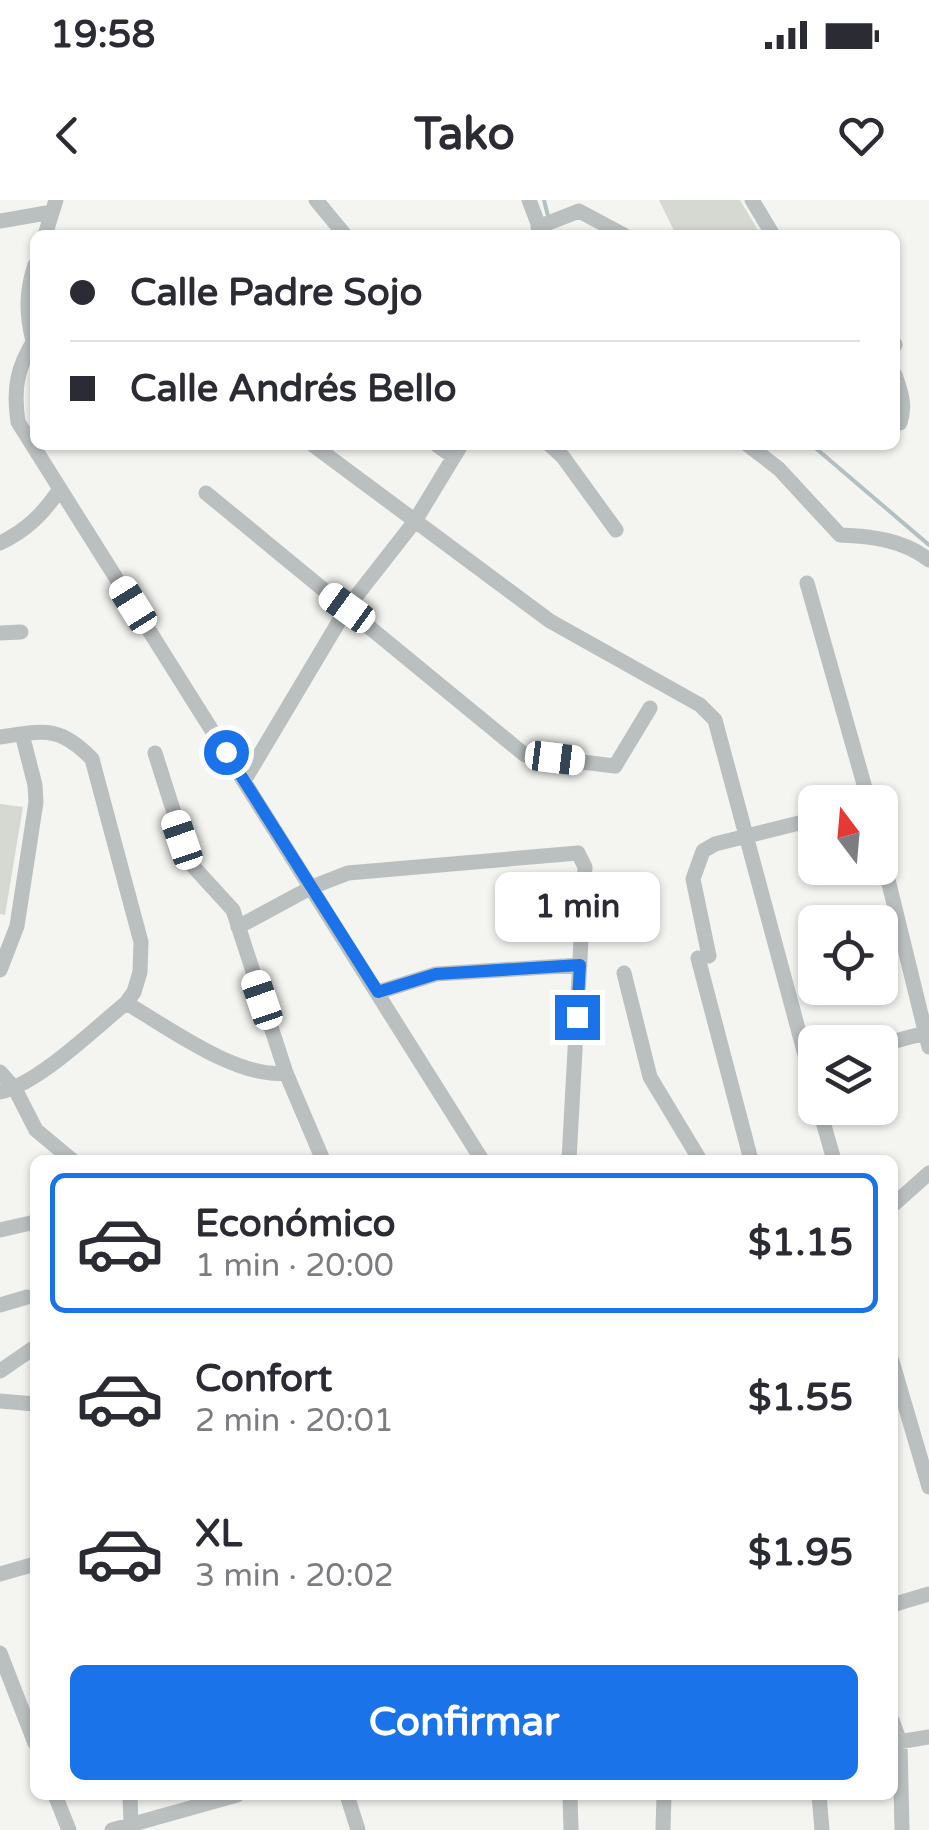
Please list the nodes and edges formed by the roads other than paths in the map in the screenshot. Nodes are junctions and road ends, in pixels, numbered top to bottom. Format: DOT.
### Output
graph roads {
  1 [pos="316,200"];
  2 [pos="529,200"];
  3 [pos="752,200"];
  4 [pos="54,206"];
  5 [pos="0,221"];
  6 [pos="541,229"];
  7 [pos="47,230"];
  8 [pos="342,230"];
  9 [pos="615,230"];
  10 [pos="770,230"];
  11 [pos="30,279"];
  12 [pos="30,327"];
  13 [pos="30,348"];
  14 [pos="900,388"];
  15 [pos="900,422"];
  16 [pos="30,441"];
  17 [pos="36,450"];
  18 [pos="320,450"];
  19 [pos="555,450"];
  20 [pos="754,450"];
  21 [pos="458,451"];
  22 [pos="60,489"];
  23 [pos="206,494"];
  24 [pos="416,522"];
  25 [pos="616,530"];
  26 [pos="0,543"];
  27 [pos="929,560"];
  28 [pos="807,583"];
  29 [pos="347,608"];
  30 [pos="22,632"];
  31 [pos="0,633"];
  32 [pos="650,708"];
  33 [pos="22,734"];
  34 [pos="0,737"];
  35 [pos="155,753"];
  36 [pos="244,781"];
  37 [pos="864,785"];
  38 [pos="798,823"];
  39 [pos="748,834"];
  40 [pos="890,885"];
  41 [pos="312,887"];
  42 [pos="238,927"];
  43 [pos="580,965"];
  44 [pos="0,970"];
  45 [pos="624,973"];
  46 [pos="378,992"];
  47 [pos="126,1003"];
  48 [pos="800,1025"];
  49 [pos="928,1038"];
  50 [pos="898,1042"];
  51 [pos="0,1072"];
  52 [pos="286,1074"];
  53 [pos="7,1090"];
  54 [pos="824,1125"];
  55 [pos="66,1155"];
  56 [pos="321,1155"];
  57 [pos="479,1155"];
  58 [pos="569,1155"];
  59 [pos="697,1155"];
  60 [pos="750,1155"];
  61 [pos="833,1155"];
  62 [pos="929,1174"];
  63 [pos="898,1201"];
  64 [pos="30,1223"];
  65 [pos="0,1230"];
  66 [pos="28,1297"];
  67 [pos="0,1305"];
  68 [pos="30,1350"];
  69 [pos="0,1371"];
  70 [pos="898,1381"];
  71 [pos="0,1401"];
  72 [pos="30,1404"];
  73 [pos="929,1487"];
  74 [pos="30,1565"];
  75 [pos="0,1574"];
  76 [pos="929,1594"];
  77 [pos="898,1603"];
  78 [pos="0,1653"];
  79 [pos="4,1677"];
  80 [pos="30,1732"];
  81 [pos="929,1737"];
  82 [pos="898,1742"];
  83 [pos="898,1771"];
  84 [pos="57,1800"];
  85 [pos="130,1800"];
  86 [pos="218,1800"];
  87 [pos="349,1800"];
  88 [pos="570,1800"];
  89 [pos="664,1800"];
  90 [pos="819,1800"];
  91 [pos="173,1813"];
  92 [pos="131,1825"];
  93 [pos="68,1830"];
  94 [pos="112,1830"];
  95 [pos="182,1830"];
  96 [pos="358,1830"];
  97 [pos="571,1830"];
  98 [pos="663,1830"];
  99 [pos="822,1830"];
  100 [pos="902,1830"];
  1 -- 8 [label="street"];
  2 -- 6 [label="street"];
  3 -- 10 [label="street"];
  4 -- 5 [label="street"];
  4 -- 7 [label="street"];
  6 -- 9 [label="street"];
  11 -- 12 [label="street"];
  13 -- 16 [label="street"];
  14 -- 15 [label="street"];
  17 -- 22 [label="street"];
  18 -- 24 [label="street"];
  19 -- 25 [label="street"];
  20 -- 27 [label="street"];
  21 -- 24 [label="street"];
  22 -- 26 [label="street"];
  22 -- 36 [label="street"];
  23 -- 29 [label="street"];
  24 -- 29 [label="street"];
  24 -- 39 [label="street"];
  28 -- 37 [label="street"];
  29 -- 32 [label="street"];
  29 -- 36 [label="street"];
  30 -- 31 [label="street"];
  33 -- 34 [label="street"];
  33 -- 44 [label="street"];
  33 -- 47 [label="street"];
  35 -- 42 [label="street"];
  36 -- 41 [label="street"];
  38 -- 39 [label="street"];
  39 -- 48 [label="street"];
  39 -- 60 [label="street"];
  40 -- 49 [label="street"];
  41 -- 42 [label="street"];
  41 -- 43 [label="street"];
  41 -- 46 [label="street"];
  42 -- 52 [label="street"];
  43 -- 46 [label="street"];
  43 -- 58 [label="street"];
  45 -- 59 [label="street"];
  46 -- 57 [label="street"];
  47 -- 52 [label="street"];
  47 -- 53 [label="street"];
  49 -- 50 [label="street"];
  51 -- 53 [label="street"];
  52 -- 56 [label="street"];
  53 -- 55 [label="street"];
  54 -- 61 [label="street"];
  62 -- 63 [label="street"];
  64 -- 65 [label="street"];
  66 -- 67 [label="street"];
  68 -- 69 [label="street"];
  70 -- 73 [label="street"];
  71 -- 72 [label="street"];
  74 -- 75 [label="street"];
  76 -- 77 [label="street"];
  78 -- 79 [label="street"];
  79 -- 80 [label="street"];
  81 -- 82 [label="street"];
  83 -- 100 [label="street"];
  84 -- 93 [label="street"];
  85 -- 92 [label="street"];
  86 -- 91 [label="street"];
  87 -- 96 [label="street"];
  88 -- 97 [label="street"];
  89 -- 98 [label="street"];
  90 -- 99 [label="street"];
  91 -- 92 [label="street"];
  91 -- 95 [label="street"];
  92 -- 94 [label="street"];
}
